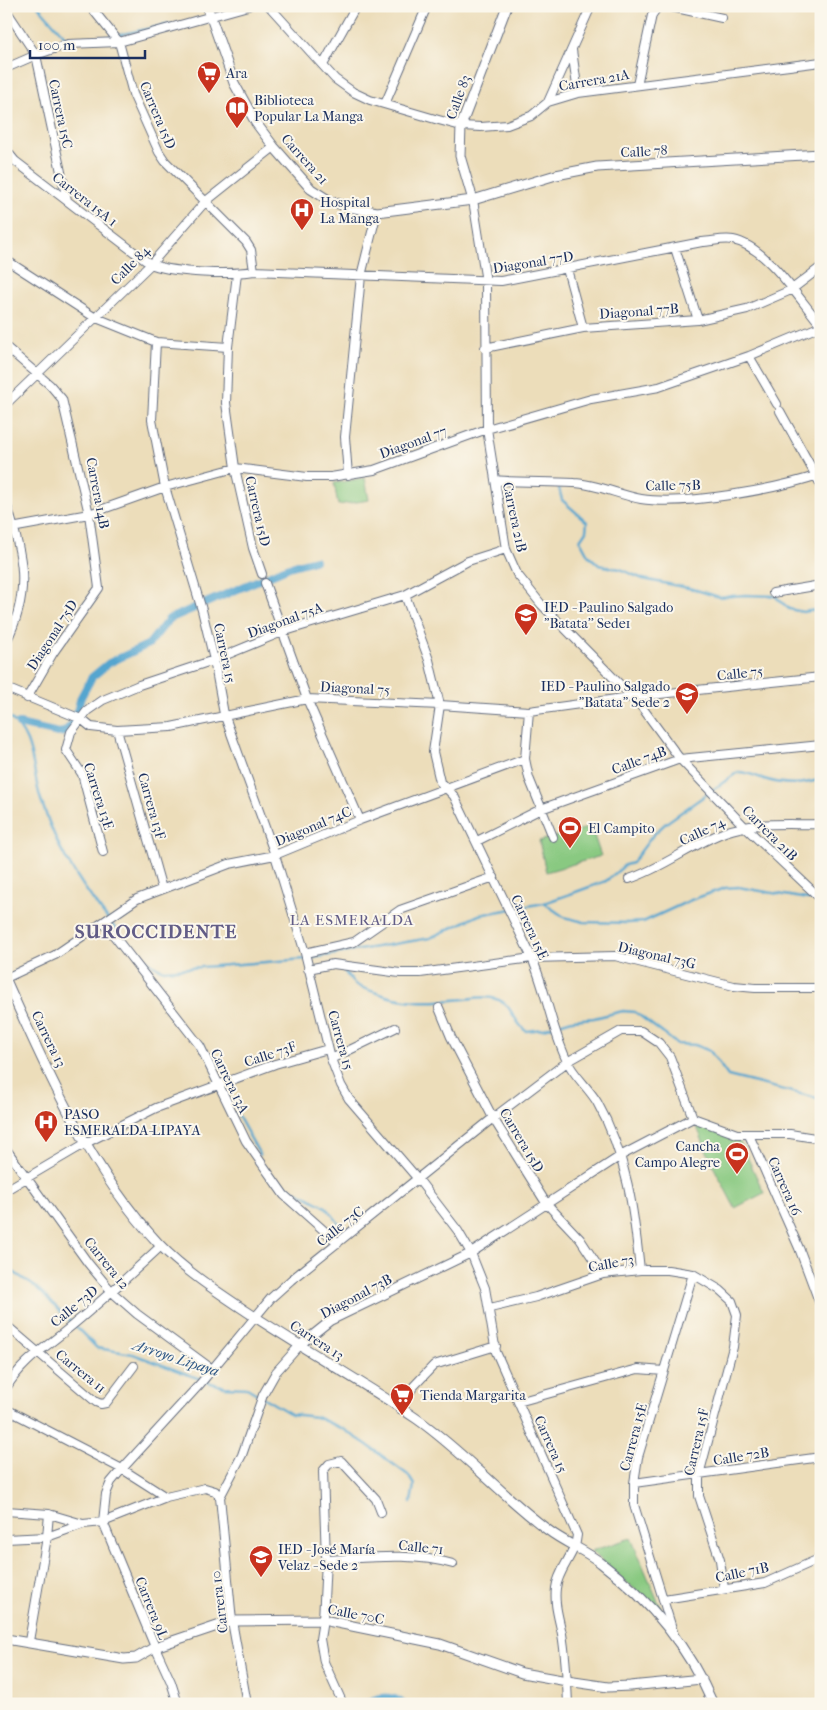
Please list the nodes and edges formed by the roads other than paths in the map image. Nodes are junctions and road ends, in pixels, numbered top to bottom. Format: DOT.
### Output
graph roads {
  1 [pos="90,6"];
  2 [pos="207,6"];
  3 [pos="248,6"];
  4 [pos="269,6"];
  5 [pos="356,6"];
  6 [pos="427,6"];
  7 [pos="507,6"];
  8 [pos="591,6"];
  9 [pos="661,6"];
  10 [pos="667,6"];
  11 [pos="6,10"];
  12 [pos="212,17"];
  13 [pos="722,18"];
  14 [pos="117,38"];
  15 [pos="572,50"];
  16 [pos="36,55"];
  17 [pos="821,62"];
  18 [pos="323,65"];
  19 [pos="6,68"];
  20 [pos="638,85"];
  21 [pos="578,93"];
  22 [pos="548,102"];
  23 [pos="385,104"];
  24 [pos="461,126"];
  25 [pos="274,147"];
  26 [pos="6,150"];
  27 [pos="821,154"];
  28 [pos="67,200"];
  29 [pos="473,200"];
  30 [pos="205,202"];
  31 [pos="376,212"];
  32 [pos="675,248"];
  33 [pos="6,260"];
  34 [pos="151,264"];
  35 [pos="821,267"];
  36 [pos="567,269"];
  37 [pos="254,271"];
  38 [pos="237,274"];
  39 [pos="361,276"];
  40 [pos="486,282"];
  41 [pos="791,290"];
  42 [pos="94,317"];
  43 [pos="698,320"];
  44 [pos="821,326"];
  45 [pos="583,328"];
  46 [pos="156,342"];
  47 [pos="6,347"];
  48 [pos="228,347"];
  49 [pos="485,348"];
  50 [pos="749,356"];
  51 [pos="37,373"];
  52 [pos="6,404"];
  53 [pos="487,429"];
  54 [pos="236,468"];
  55 [pos="348,475"];
  56 [pos="819,475"];
  57 [pos="495,480"];
  58 [pos="821,485"];
  59 [pos="165,487"];
  60 [pos="6,503"];
  61 [pos="89,514"];
  62 [pos="10,528"];
  63 [pos="506,549"];
  64 [pos="262,574"];
  65 [pos="265,583"];
  66 [pos="821,585"];
  67 [pos="99,588"];
  68 [pos="773,593"];
  69 [pos="405,595"];
  70 [pos="282,632"];
  71 [pos="6,642"];
  72 [pos="214,660"];
  73 [pos="821,677"];
  74 [pos="6,688"];
  75 [pos="631,697"];
  76 [pos="27,698"];
  77 [pos="307,699"];
  78 [pos="440,704"];
  79 [pos="529,712"];
  80 [pos="224,714"];
  81 [pos="77,717"];
  82 [pos="117,730"];
  83 [pos="821,745"];
  84 [pos="66,750"];
  85 [pos="525,759"];
  86 [pos="680,759"];
  87 [pos="445,788"];
  88 [pos="541,809"];
  89 [pos="360,820"];
  90 [pos="821,824"];
  91 [pos="745,827"];
  92 [pos="553,837"];
  93 [pos="477,841"];
  94 [pos="103,852"];
  95 [pos="275,855"];
  96 [pos="494,876"];
  97 [pos="629,879"];
  98 [pos="162,889"];
  99 [pos="821,899"];
  100 [pos="108,921"];
  101 [pos="305,954"];
  102 [pos="532,958"];
  103 [pos="308,968"];
  104 [pos="6,979"];
  105 [pos="821,988"];
  106 [pos="439,1008"];
  107 [pos="395,1028"];
  108 [pos="328,1049"];
  109 [pos="331,1059"];
  110 [pos="568,1062"];
  111 [pos="220,1086"];
  112 [pos="493,1118"];
  113 [pos="693,1118"];
  114 [pos="749,1135"];
  115 [pos="820,1136"];
  116 [pos="86,1143"];
  117 [pos="6,1149"];
  118 [pos="622,1155"];
  119 [pos="28,1177"];
  120 [pos="418,1179"];
  121 [pos="6,1190"];
  122 [pos="546,1204"];
  123 [pos="338,1243"];
  124 [pos="161,1246"];
  125 [pos="471,1253"];
  126 [pos="640,1270"];
  127 [pos="603,1274"];
  128 [pos="693,1274"];
  129 [pos="112,1292"];
  130 [pos="732,1301"];
  131 [pos="820,1304"];
  132 [pos="490,1308"];
  133 [pos="255,1317"];
  134 [pos="6,1325"];
  135 [pos="300,1345"];
  136 [pos="496,1346"];
  137 [pos="37,1351"];
  138 [pos="134,1366"];
  139 [pos="212,1369"];
  140 [pos="664,1371"];
  141 [pos="6,1388"];
  142 [pos="518,1402"];
  143 [pos="6,1409"];
  144 [pos="400,1409"];
  145 [pos="821,1457"];
  146 [pos="122,1469"];
  147 [pos="699,1475"];
  148 [pos="634,1483"];
  149 [pos="166,1496"];
  150 [pos="220,1497"];
  151 [pos="6,1511"];
  152 [pos="381,1512"];
  153 [pos="48,1514"];
  154 [pos="103,1522"];
  155 [pos="83,1524"];
  156 [pos="47,1537"];
  157 [pos="6,1539"];
  158 [pos="574,1545"];
  159 [pos="821,1558"];
  160 [pos="326,1560"];
  161 [pos="453,1564"];
  162 [pos="724,1589"];
  163 [pos="664,1599"];
  164 [pos="323,1620"];
  165 [pos="232,1621"];
  166 [pos="674,1635"];
  167 [pos="6,1639"];
  168 [pos="29,1641"];
  169 [pos="154,1647"];
  170 [pos="702,1679"];
  171 [pos="566,1681"];
  172 [pos="178,1704"];
  173 [pos="247,1704"];
  174 [pos="343,1704"];
  175 [pos="568,1704"];
  176 [pos="713,1704"];
  1 -- 14 [label="street, Carrera 15D"];
  2 -- 12 [label="street, Carrera 21"];
  3 -- 12 [label="street"];
  4 -- 18 [label="street, Carrera 21A"];
  5 -- 18 [label="street"];
  6 -- 23 [label="street"];
  7 -- 24 [label="street, Calle 83"];
  8 -- 15 [label="street"];
  9 -- 20 [label="street"];
  10 -- 13 [label="street"];
  11 -- 16 [label="street, Carrera 15C"];
  12 -- 14 [label="street"];
  12 -- 25 [label="street, Carrera 21"];
  14 -- 16 [label="street"];
  14 -- 30 [label="street, Carrera 15D"];
  15 -- 21 [label="street"];
  15 -- 22 [label="street"];
  16 -- 19 [label="street"];
  16 -- 28 [label="street, Carrera 15C"];
  17 -- 20 [label="street, Carrera 21A"];
  18 -- 23 [label="street, Carrera 21A"];
  20 -- 21 [label="street, Carrera 21A"];
  21 -- 22 [label="street, Carrera 21A"];
  22 -- 24 [label="street, Carrera 21A"];
  23 -- 24 [label="street, Carrera 21A"];
  24 -- 29 [label="street, Calle 83"];
  25 -- 30 [label="street, Calle 84"];
  25 -- 31 [label="street, Carrera 21"];
  26 -- 28 [label="street, Carrera 15A 1"];
  27 -- 29 [label="street, Calle 78"];
  28 -- 34 [label="street, Carrera 15A 1"];
  29 -- 31 [label="street, Carrera 21"];
  29 -- 40 [label="street, Carrera 21B"];
  30 -- 34 [label="street, Calle 84"];
  30 -- 37 [label="street, Carrera 15D"];
  31 -- 39 [label="street"];
  32 -- 36 [label="street, Diagonal 77D"];
  32 -- 41 [label="street, Diagonal 77D"];
  32 -- 43 [label="street"];
  33 -- 42 [label="street"];
  34 -- 38 [label="street, Diagonal 77D"];
  34 -- 42 [label="street, Calle 84"];
  35 -- 41 [label="street, Diagonal 77B"];
  36 -- 40 [label="street, Diagonal 77D"];
  36 -- 45 [label="street"];
  37 -- 38 [label="street, Diagonal 77D"];
  37 -- 39 [label="street, Diagonal 77D"];
  38 -- 48 [label="street, Carrera 15D"];
  39 -- 40 [label="street, Diagonal 77D"];
  39 -- 55 [label="street"];
  40 -- 49 [label="street, Carrera 21B"];
  41 -- 43 [label="street, Diagonal 77B"];
  41 -- 44 [label="street, Diagonal 77D"];
  42 -- 46 [label="street"];
  42 -- 51 [label="street, Calle 84"];
  43 -- 45 [label="street, Diagonal 77B"];
  44 -- 50 [label="street, Diagonal 77"];
  45 -- 49 [label="street, Diagonal 77B"];
  46 -- 48 [label="street"];
  46 -- 59 [label="street, Carrera 15"];
  47 -- 51 [label="street"];
  48 -- 54 [label="street, Carrera 15D"];
  49 -- 53 [label="street, Carrera 21B"];
  50 -- 53 [label="street, Diagonal 77"];
  50 -- 56 [label="street"];
  51 -- 52 [label="street, Calle 84"];
  51 -- 61 [label="street, Carrera 14B"];
  53 -- 55 [label="street, Diagonal 77"];
  53 -- 57 [label="street, Carrera 21B"];
  54 -- 55 [label="street, Diagonal 77"];
  54 -- 59 [label="street, Diagonal 77"];
  54 -- 64 [label="street, Carrera 15D"];
  56 -- 57 [label="street, Calle 75B"];
  56 -- 58 [label="street"];
  57 -- 63 [label="street, Carrera 21B"];
  59 -- 61 [label="street, Diagonal 77"];
  59 -- 72 [label="street, Carrera 15"];
  60 -- 62 [label="street"];
  61 -- 62 [label="street, Diagonal 77"];
  61 -- 67 [label="street, Carrera 14B"];
  62 -- 71 [label="street"];
  63 -- 69 [label="street, Diagonal 75A"];
  63 -- 75 [label="street, Carrera 21B"];
  65 -- 70 [label="street"];
  66 -- 68 [label="street"];
  67 -- 76 [label="street, Diagonal 75D"];
  69 -- 70 [label="street, Diagonal 75A"];
  69 -- 78 [label="street, Carrera 15E"];
  70 -- 72 [label="street, Diagonal 75A"];
  70 -- 77 [label="street"];
  72 -- 80 [label="street, Carrera 15"];
  72 -- 81 [label="street, Diagonal 75A"];
  73 -- 75 [label="street, Calle 75"];
  74 -- 76 [label="street"];
  75 -- 79 [label="street, Diagonal 75"];
  75 -- 86 [label="street, Carrera 21B"];
  76 -- 81 [label="street"];
  77 -- 78 [label="street, Diagonal 75"];
  77 -- 80 [label="street, Diagonal 75"];
  77 -- 89 [label="street"];
  78 -- 79 [label="street, Diagonal 75"];
  78 -- 87 [label="street, Carrera 15E"];
  79 -- 85 [label="street"];
  80 -- 82 [label="street, Diagonal 75"];
  80 -- 95 [label="street, Carrera 15"];
  81 -- 82 [label="street, Diagonal 75"];
  81 -- 84 [label="street, Diagonal 75A"];
  82 -- 98 [label="street, Carrera 13F"];
  83 -- 86 [label="street, Calle 74B"];
  84 -- 94 [label="street, Carrera 13E"];
  85 -- 87 [label="street, Diagonal 74C"];
  85 -- 88 [label="street"];
  86 -- 88 [label="street, Calle 74B"];
  86 -- 91 [label="street, Carrera 21B"];
  87 -- 89 [label="street, Diagonal 74C"];
  87 -- 93 [label="street, Carrera 15E"];
  88 -- 92 [label="street"];
  88 -- 93 [label="street, Calle 74B"];
  89 -- 95 [label="street, Diagonal 74C"];
  90 -- 91 [label="street, Calle 74"];
  91 -- 97 [label="street, Calle 74"];
  91 -- 99 [label="street, Carrera 21B"];
  93 -- 96 [label="street, Carrera 15E"];
  95 -- 98 [label="street, Diagonal 74C"];
  95 -- 101 [label="street, Carrera 15"];
  96 -- 101 [label="street"];
  96 -- 102 [label="street, Carrera 15E"];
  98 -- 100 [label="street, Diagonal 74C"];
  100 -- 104 [label="street, Diagonal 74C"];
  100 -- 111 [label="street, Carrera 13A"];
  101 -- 103 [label="street, Carrera 15"];
  102 -- 103 [label="street, Diagonal 73G"];
  102 -- 105 [label="street, Diagonal 73G"];
  102 -- 110 [label="street, Carrera 15E"];
  103 -- 108 [label="street, Carrera 15"];
  104 -- 116 [label="street, Carrera 13"];
  106 -- 112 [label="street, Carrera 15D"];
  107 -- 109 [label="street"];
  108 -- 109 [label="street, Carrera 15"];
  108 -- 111 [label="street, Calle 73F"];
  109 -- 120 [label="street, Carrera 15"];
  110 -- 112 [label="street, Calle 73C"];
  110 -- 113 [label="street, Calle 73C"];
  110 -- 118 [label="street, Carrera 15E"];
  111 -- 116 [label="street, Calle 73F"];
  111 -- 123 [label="street, Carrera 13A"];
  112 -- 120 [label="street, Calle 73C"];
  112 -- 122 [label="street, Carrera 15D"];
  113 -- 114 [label="street"];
  113 -- 118 [label="street, Diagonal 73B"];
  114 -- 115 [label="street"];
  114 -- 131 [label="street, Carrera 16"];
  116 -- 119 [label="street, Calle 73F"];
  116 -- 124 [label="street, Carrera 13"];
  117 -- 119 [label="street, Carrera 12"];
  118 -- 122 [label="street, Diagonal 73B"];
  118 -- 126 [label="street, Carrera 15E"];
  119 -- 121 [label="street, Calle 73F"];
  119 -- 129 [label="street, Carrera 12"];
  120 -- 123 [label="street, Calle 73C"];
  120 -- 125 [label="street, Carrera 15"];
  122 -- 125 [label="street, Diagonal 73B"];
  122 -- 127 [label="street, Carrera 15D"];
  123 -- 133 [label="street, Calle 73C"];
  124 -- 129 [label="street, Calle 73D"];
  124 -- 133 [label="street, Carrera 13"];
  125 -- 132 [label="street, Carrera 15"];
  125 -- 135 [label="street, Diagonal 73B"];
  126 -- 127 [label="street, Calle 73"];
  126 -- 128 [label="street, Calle 73"];
  127 -- 132 [label="street, Calle 73"];
  128 -- 130 [label="street, Calle 73"];
  128 -- 140 [label="street, Carrera 15E"];
  129 -- 137 [label="street, Calle 73D"];
  129 -- 139 [label="street, Carrera 12"];
  130 -- 147 [label="street, Carrera 15F"];
  132 -- 136 [label="street, Carrera 15"];
  133 -- 135 [label="street, Carrera 13"];
  133 -- 139 [label="street, Calle 73C"];
  134 -- 137 [label="street, Carrera 11"];
  135 -- 144 [label="street, Carrera 13"];
  135 -- 150 [label="street, Diagonal 73B"];
  136 -- 142 [label="street, Carrera 15"];
  136 -- 144 [label="street"];
  137 -- 138 [label="street, Carrera 11"];
  137 -- 141 [label="street, Calle 73D"];
  139 -- 146 [label="street, Calle 73C"];
  140 -- 142 [label="street"];
  140 -- 148 [label="street, Carrera 15E"];
  142 -- 158 [label="street, Carrera 15"];
  143 -- 146 [label="street"];
  144 -- 158 [label="street, Carrera 13"];
  145 -- 147 [label="street, Calle 72B"];
  146 -- 149 [label="street"];
  146 -- 154 [label="street, Calle 73C"];
  147 -- 148 [label="street, Calle 72B"];
  147 -- 162 [label="street, Carrera 15F"];
  148 -- 163 [label="street, Carrera 15E"];
  149 -- 150 [label="street"];
  149 -- 154 [label="street"];
  150 -- 165 [label="street, Carrera 10"];
  151 -- 153 [label="street"];
  152 -- 160 [label="street"];
  153 -- 155 [label="street"];
  153 -- 156 [label="street"];
  154 -- 155 [label="street"];
  154 -- 169 [label="street, Carrera 9L"];
  155 -- 156 [label="street"];
  156 -- 157 [label="street"];
  156 -- 168 [label="street"];
  158 -- 166 [label="street"];
  158 -- 171 [label="street"];
  159 -- 162 [label="street, Calle 71B"];
  160 -- 161 [label="street, Calle 71"];
  160 -- 164 [label="street"];
  162 -- 163 [label="street, Calle 71B"];
  163 -- 166 [label="street, Carrera 15E"];
  164 -- 165 [label="street, Calle 70C"];
  164 -- 171 [label="street, Calle 70C"];
  164 -- 174 [label="street"];
  165 -- 169 [label="street, Calle 70C"];
  165 -- 173 [label="street, Carrera 10"];
  166 -- 170 [label="street"];
  167 -- 168 [label="street, Calle 70C"];
  168 -- 169 [label="street, Calle 70C"];
  169 -- 172 [label="street, Carrera 9L"];
  170 -- 171 [label="street, Calle 70C"];
  170 -- 176 [label="street"];
  171 -- 175 [label="street"];
}
